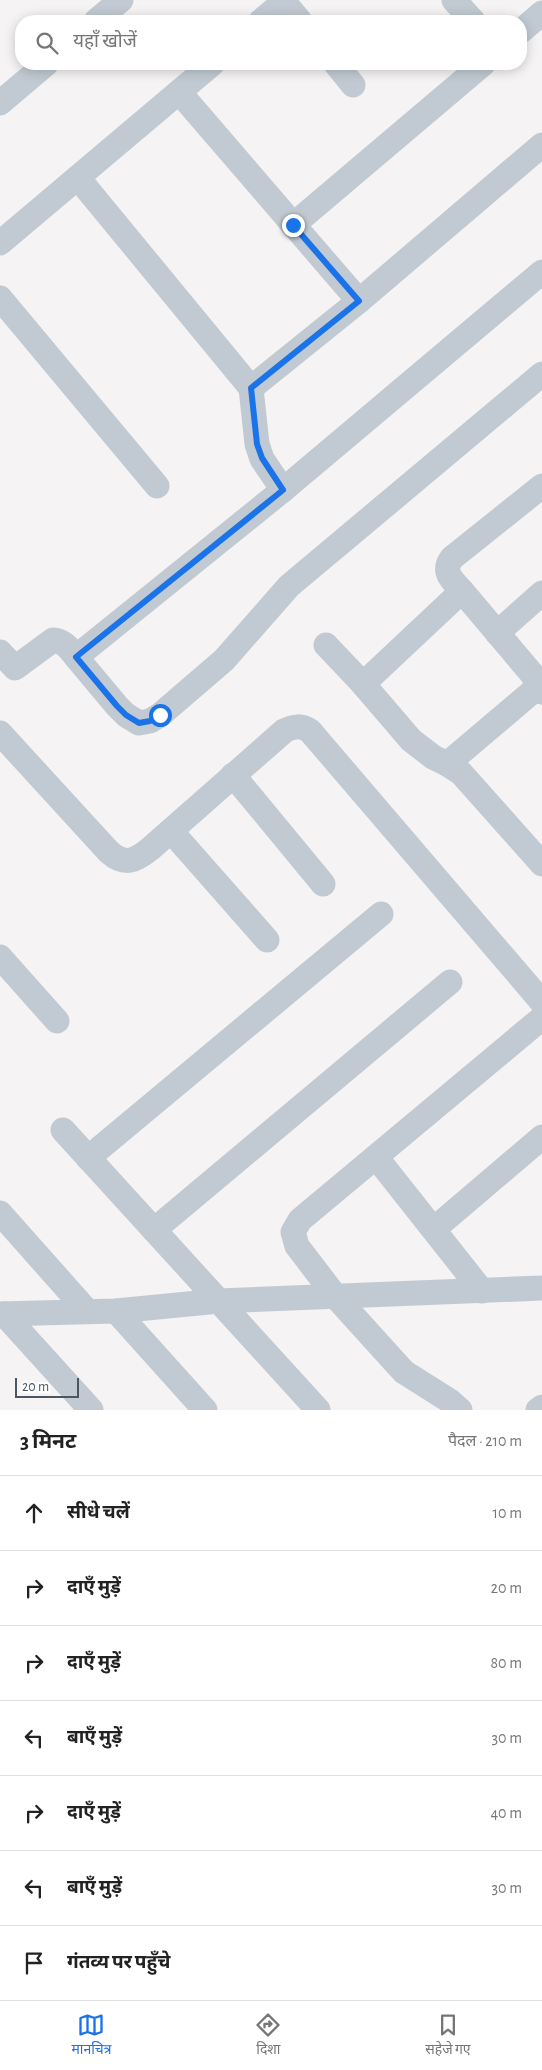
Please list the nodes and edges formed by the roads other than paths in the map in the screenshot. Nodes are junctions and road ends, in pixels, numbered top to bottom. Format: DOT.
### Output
graph roads {
  1 [pos="121,0"];
  2 [pos="454,0"];
  3 [pos="285,1"];
  4 [pos="542,13"];
  5 [pos="103,15"];
  6 [pos="268,15"];
  7 [pos="296,15"];
  8 [pos="468,15"];
  9 [pos="527,26"];
  10 [pos="39,70"];
  11 [pos="205,70"];
  12 [pos="341,70"];
  13 [pos="476,70"];
  14 [pos="353,84"];
  15 [pos="179,92"];
  16 [pos="0,103"];
  17 [pos="542,146"];
  18 [pos="78,178"];
  19 [pos="293,225"];
  20 [pos="0,243"];
  21 [pos="542,272"];
  22 [pos="0,298"];
  23 [pos="359,301"];
  24 [pos="542,374"];
  25 [pos="251,388"];
  26 [pos="157,486"];
  27 [pos="542,486"];
  28 [pos="283,490"];
  29 [pos="462,591"];
  30 [pos="542,593"];
  31 [pos="497,633"];
  32 [pos="326,645"];
  33 [pos="76,657"];
  34 [pos="5,667"];
  35 [pos="363,684"];
  36 [pos="541,689"];
  37 [pos="0,733"];
  38 [pos="448,764"];
  39 [pos="233,775"];
  40 [pos="171,831"];
  41 [pos="542,864"];
  42 [pos="323,884"];
  43 [pos="381,914"];
  44 [pos="267,940"];
  45 [pos="0,957"];
  46 [pos="450,982"];
  47 [pos="542,1002"];
  48 [pos="542,1018"];
  49 [pos="56,1021"];
  50 [pos="62,1130"];
  51 [pos="542,1138"];
  52 [pos="376,1157"];
  53 [pos="88,1158"];
  54 [pos="0,1213"];
  55 [pos="434,1229"];
  56 [pos="154,1230"];
  57 [pos="542,1288"];
  58 [pos="482,1291"];
  59 [pos="336,1297"];
  60 [pos="219,1302"];
  61 [pos="116,1311"];
  62 [pos="87,1312"];
  63 [pos="2,1314"];
  64 [pos="542,1407"];
  65 [pos="91,1410"];
  66 [pos="205,1410"];
  67 [pos="318,1410"];
  68 [pos="460,1410"];
  69 [pos="538,1410"];
  1 -- 5 [label="street"];
  2 -- 8 [label="street"];
  3 -- 6 [label="street"];
  3 -- 7 [label="street"];
  4 -- 9 [label="street"];
  10 -- 16 [label="street"];
  11 -- 15 [label="street"];
  12 -- 14 [label="street"];
  13 -- 19 [label="street"];
  15 -- 18 [label="street"];
  15 -- 19 [label="street"];
  17 -- 23 [label="street"];
  18 -- 20 [label="street"];
  18 -- 25 [label="street"];
  19 -- 23 [label="street"];
  21 -- 28 [label="street"];
  22 -- 26 [label="street"];
  23 -- 25 [label="street"];
  24 -- 33 [label="street"];
  25 -- 28 [label="street"];
  27 -- 29 [label="street"];
  28 -- 33 [label="street"];
  29 -- 31 [label="street"];
  29 -- 35 [label="street"];
  30 -- 31 [label="street"];
  31 -- 36 [label="street"];
  32 -- 35 [label="street"];
  33 -- 34 [label="street"];
  35 -- 38 [label="street"];
  36 -- 38 [label="street"];
  37 -- 40 [label="street"];
  38 -- 41 [label="street"];
  39 -- 40 [label="street"];
  39 -- 42 [label="street"];
  39 -- 47 [label="street"];
  40 -- 44 [label="street"];
  43 -- 53 [label="street"];
  45 -- 49 [label="street"];
  46 -- 56 [label="street"];
  48 -- 52 [label="street"];
  50 -- 53 [label="street"];
  51 -- 55 [label="street"];
  52 -- 55 [label="street"];
  52 -- 59 [label="street"];
  53 -- 56 [label="street"];
  54 -- 62 [label="street"];
  55 -- 58 [label="street"];
  56 -- 60 [label="street"];
  57 -- 58 [label="street"];
  58 -- 59 [label="street"];
  59 -- 60 [label="street"];
  59 -- 68 [label="street"];
  60 -- 61 [label="street"];
  60 -- 67 [label="street"];
  61 -- 62 [label="street"];
  61 -- 66 [label="street"];
  62 -- 63 [label="street"];
  63 -- 65 [label="street"];
  64 -- 69 [label="street"];
}
